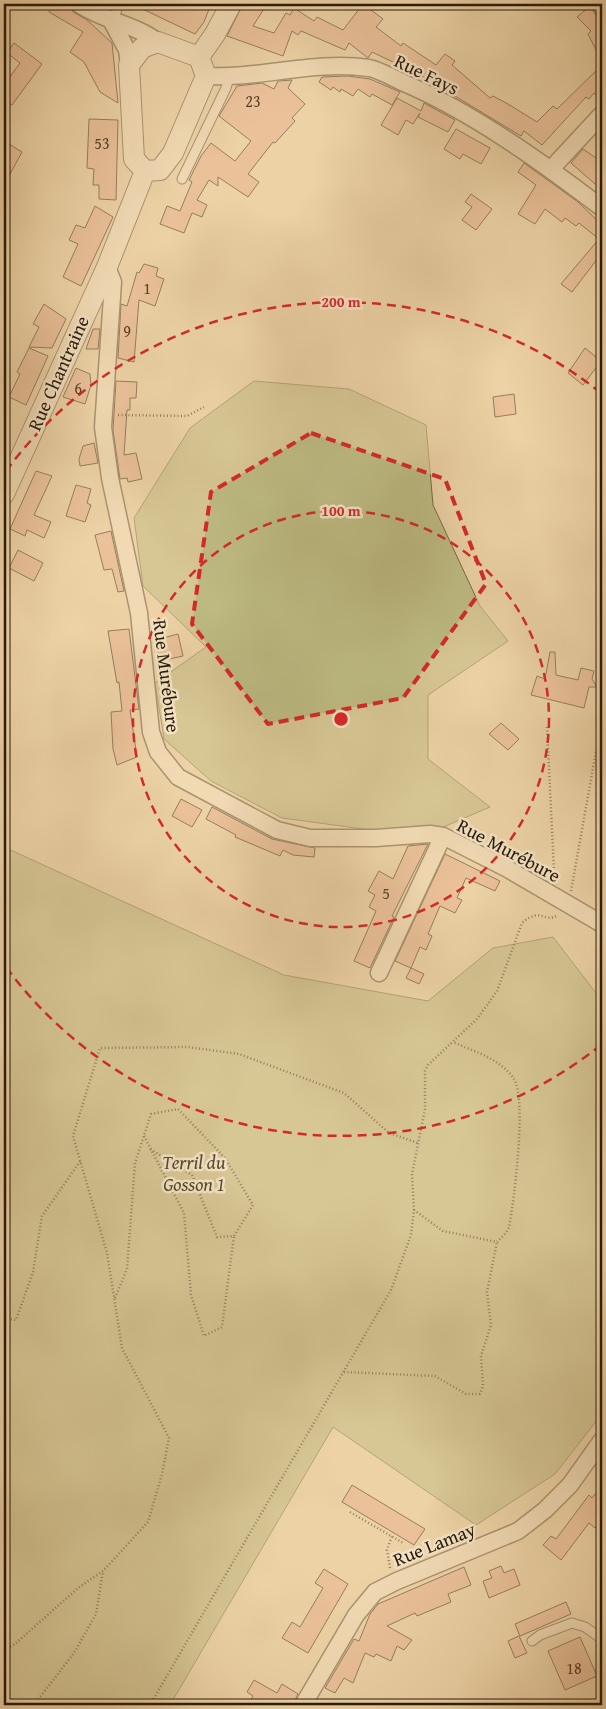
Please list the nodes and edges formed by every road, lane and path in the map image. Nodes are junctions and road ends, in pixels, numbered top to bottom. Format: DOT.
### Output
graph roads {
  1 [pos="79,4"];
  2 [pos="119,4"];
  3 [pos="231,4"];
  4 [pos="600,4"];
  5 [pos="602,8"];
  6 [pos="112,22"];
  7 [pos="158,42"];
  8 [pos="199,57"];
  9 [pos="129,65"];
  10 [pos="206,76"];
  11 [pos="229,76"];
  12 [pos="602,114"];
  13 [pos="551,170"];
  14 [pos="145,171"];
  15 [pos="182,179"];
  16 [pos="602,208"];
  17 [pos="109,260"];
  18 [pos="204,407"];
  19 [pos="104,415"];
  20 [pos="4,494"];
  21 [pos="602,718"];
  22 [pos="547,727"];
  23 [pos="444,836"];
  24 [pos="546,892"];
  25 [pos="567,904"];
  26 [pos="602,924"];
  27 [pos="379,973"];
  28 [pos="453,1042"];
  29 [pos="144,1136"];
  30 [pos="418,1143"];
  31 [pos="150,1148"];
  32 [pos="81,1160"];
  33 [pos="414,1210"];
  34 [pos="234,1236"];
  35 [pos="498,1242"];
  36 [pos="114,1300"];
  37 [pos="4,1318"];
  38 [pos="344,1372"];
  39 [pos="602,1440"];
  40 [pos="350,1512"];
  41 [pos="392,1536"];
  42 [pos="403,1543"];
  43 [pos="103,1571"];
  44 [pos="396,1581"];
  45 [pos="602,1639"];
  46 [pos="532,1641"];
  47 [pos="4,1650"];
  48 [pos="34,1705"];
  49 [pos="150,1705"];
  50 [pos="303,1705"];
  1 -- 6 [label="street"];
  2 -- 6 [label="lane"];
  3 -- 8 [label="street"];
  4 -- 5 [label="street"];
  6 -- 7 [label="street"];
  6 -- 9 [label="street"];
  7 -- 8 [label="street"];
  7 -- 9 [label="street"];
  8 -- 10 [label="street"];
  9 -- 14 [label="street"];
  10 -- 11 [label="street, Rue Fays"];
  10 -- 14 [label="street"];
  11 -- 13 [label="street, Rue Fays"];
  11 -- 15 [label="lane"];
  12 -- 13 [label="street"];
  13 -- 16 [label="street, Rue Fays"];
  14 -- 17 [label="street, Rue Chantraine"];
  17 -- 19 [label="street, Rue Murébure"];
  17 -- 20 [label="street, Rue Chantraine"];
  18 -- 19 [label="path"];
  19 -- 23 [label="street, Rue Murébure"];
  21 -- 25 [label="path"];
  22 -- 24 [label="path"];
  23 -- 24 [label="street, Rue Murébure"];
  23 -- 27 [label="street"];
  24 -- 25 [label="street, Rue Murébure"];
  25 -- 26 [label="street, Rue Murébure"];
  25 -- 28 [label="path"];
  28 -- 30 [label="path"];
  28 -- 35 [label="path"];
  29 -- 31 [label="path"];
  29 -- 34 [label="path"];
  29 -- 36 [label="path"];
  30 -- 32 [label="path"];
  30 -- 33 [label="path"];
  31 -- 34 [label="path"];
  31 -- 34 [label="path"];
  32 -- 36 [label="path"];
  32 -- 37 [label="path"];
  33 -- 35 [label="path"];
  33 -- 38 [label="path"];
  35 -- 38 [label="path"];
  36 -- 43 [label="path"];
  38 -- 49 [label="path"];
  39 -- 44 [label="street, Rue Lamay"];
  40 -- 41 [label="path"];
  41 -- 42 [label="path"];
  41 -- 44 [label="path"];
  43 -- 47 [label="path"];
  43 -- 48 [label="path"];
  44 -- 50 [label="street, Rue Lamay"];
  45 -- 46 [label="lane"];
}
